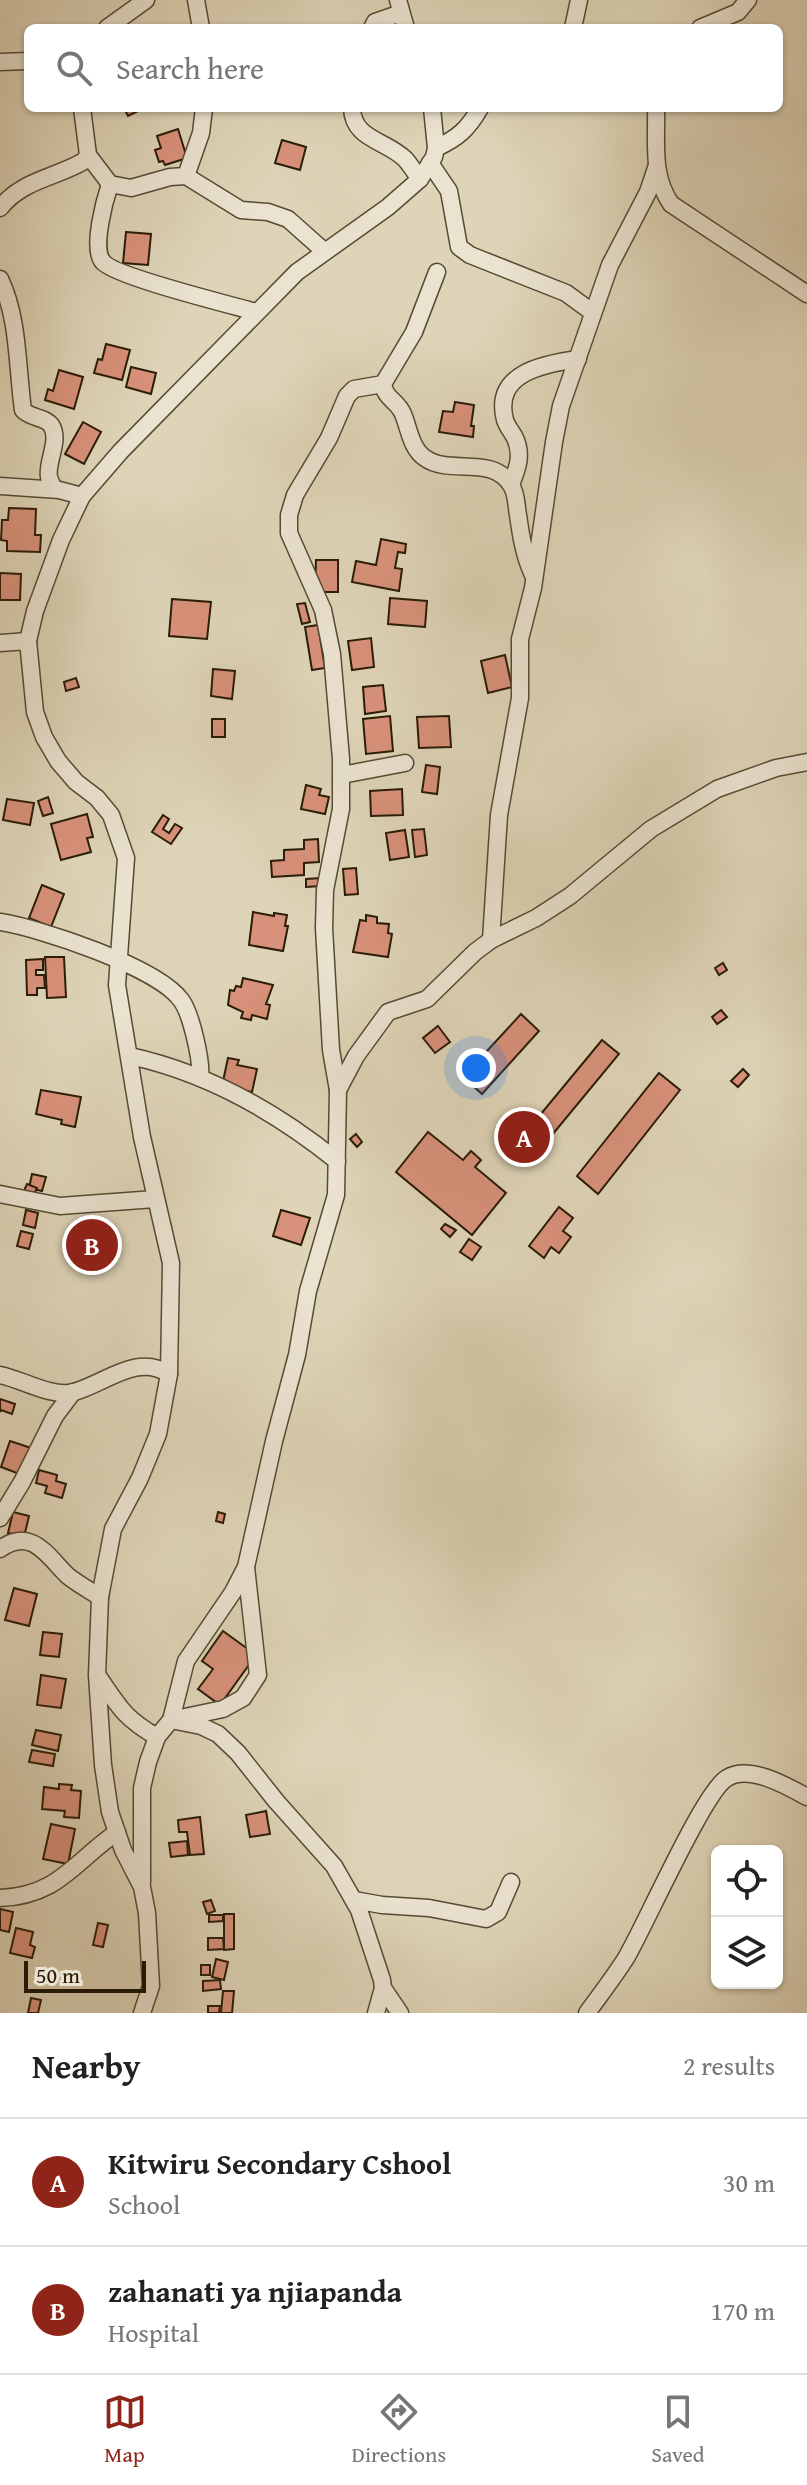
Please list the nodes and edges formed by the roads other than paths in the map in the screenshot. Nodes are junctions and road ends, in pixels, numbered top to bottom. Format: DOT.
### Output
graph roads {
  1 [pos="146,0"];
  2 [pos="196,0"];
  3 [pos="579,0"];
  4 [pos="748,0"];
  5 [pos="401,14"];
  6 [pos="113,24"];
  7 [pos="200,24"];
  8 [pos="374,24"];
  9 [pos="574,24"];
  10 [pos="710,24"];
  11 [pos="24,61"];
  12 [pos="0,62"];
  13 [pos="83,112"];
  14 [pos="204,112"];
  15 [pos="353,112"];
  16 [pos="432,112"];
  17 [pos="478,112"];
  18 [pos="656,112"];
  19 [pos="88,155"];
  20 [pos="433,155"];
  21 [pos="656,168"];
  22 [pos="186,176"];
  23 [pos="420,179"];
  24 [pos="110,184"];
  25 [pos="0,208"];
  26 [pos="324,251"];
  27 [pos="437,272"];
  28 [pos="0,279"];
  29 [pos="807,294"];
  30 [pos="256,312"];
  31 [pos="592,312"];
  32 [pos="578,359"];
  33 [pos="383,384"];
  34 [pos="511,484"];
  35 [pos="0,486"];
  36 [pos="54,489"];
  37 [pos="82,496"];
  38 [pos="534,577"];
  39 [pos="28,641"];
  40 [pos="0,643"];
  41 [pos="807,762"];
  42 [pos="405,763"];
  43 [pos="342,775"];
  44 [pos="0,922"];
  45 [pos="491,940"];
  46 [pos="118,958"];
  47 [pos="130,1056"];
  48 [pos="200,1077"];
  49 [pos="338,1090"];
  50 [pos="337,1161"];
  51 [pos="0,1194"];
  52 [pos="155,1199"];
  53 [pos="169,1374"];
  54 [pos="0,1375"];
  55 [pos="73,1392"];
  56 [pos="0,1518"];
  57 [pos="0,1549"];
  58 [pos="246,1567"];
  59 [pos="100,1597"];
  60 [pos="97,1675"];
  61 [pos="171,1720"];
  62 [pos="157,1737"];
  63 [pos="807,1797"];
  64 [pos="117,1832"];
  65 [pos="511,1882"];
  66 [pos="142,1887"];
  67 [pos="0,1898"];
  68 [pos="354,1900"];
  69 [pos="383,1988"];
  70 [pos="142,2013"];
  71 [pos="376,2013"];
  72 [pos="400,2013"];
  73 [pos="587,2013"];
  1 -- 6 [label="street"];
  2 -- 7 [label="street"];
  3 -- 9 [label="street"];
  4 -- 10 [label="street"];
  5 -- 8 [label="street"];
  11 -- 12 [label="street"];
  13 -- 19 [label="street"];
  14 -- 22 [label="street"];
  15 -- 23 [label="street"];
  16 -- 20 [label="street"];
  17 -- 20 [label="street"];
  18 -- 21 [label="street"];
  19 -- 24 [label="street"];
  19 -- 25 [label="street"];
  20 -- 23 [label="street"];
  20 -- 31 [label="street"];
  21 -- 29 [label="street"];
  21 -- 31 [label="street"];
  22 -- 24 [label="street"];
  22 -- 26 [label="street"];
  23 -- 26 [label="street"];
  24 -- 30 [label="street"];
  26 -- 30 [label="street"];
  27 -- 33 [label="street"];
  28 -- 36 [label="street"];
  30 -- 37 [label="street"];
  31 -- 32 [label="street"];
  32 -- 34 [label="street"];
  32 -- 38 [label="street"];
  33 -- 34 [label="street"];
  33 -- 43 [label="street"];
  34 -- 38 [label="street"];
  35 -- 36 [label="street"];
  36 -- 37 [label="street"];
  37 -- 39 [label="street"];
  38 -- 45 [label="street"];
  39 -- 40 [label="street"];
  39 -- 46 [label="street"];
  41 -- 45 [label="street"];
  42 -- 43 [label="street"];
  43 -- 49 [label="street"];
  44 -- 46 [label="street"];
  45 -- 49 [label="street"];
  46 -- 47 [label="street"];
  46 -- 48 [label="street"];
  47 -- 48 [label="street"];
  47 -- 52 [label="street"];
  48 -- 50 [label="street"];
  49 -- 50 [label="street"];
  50 -- 58 [label="street"];
  51 -- 52 [label="street"];
  52 -- 53 [label="street"];
  53 -- 55 [label="street"];
  53 -- 59 [label="street"];
  54 -- 55 [label="street"];
  55 -- 56 [label="street"];
  57 -- 59 [label="street"];
  58 -- 61 [label="street"];
  58 -- 61 [label="street"];
  59 -- 60 [label="street"];
  60 -- 62 [label="street"];
  60 -- 64 [label="street"];
  61 -- 62 [label="street"];
  61 -- 68 [label="street"];
  62 -- 66 [label="street"];
  63 -- 73 [label="street"];
  64 -- 66 [label="street"];
  64 -- 67 [label="street"];
  65 -- 68 [label="street"];
  66 -- 70 [label="street"];
  68 -- 69 [label="street"];
  69 -- 71 [label="street"];
  69 -- 72 [label="street"];
}
